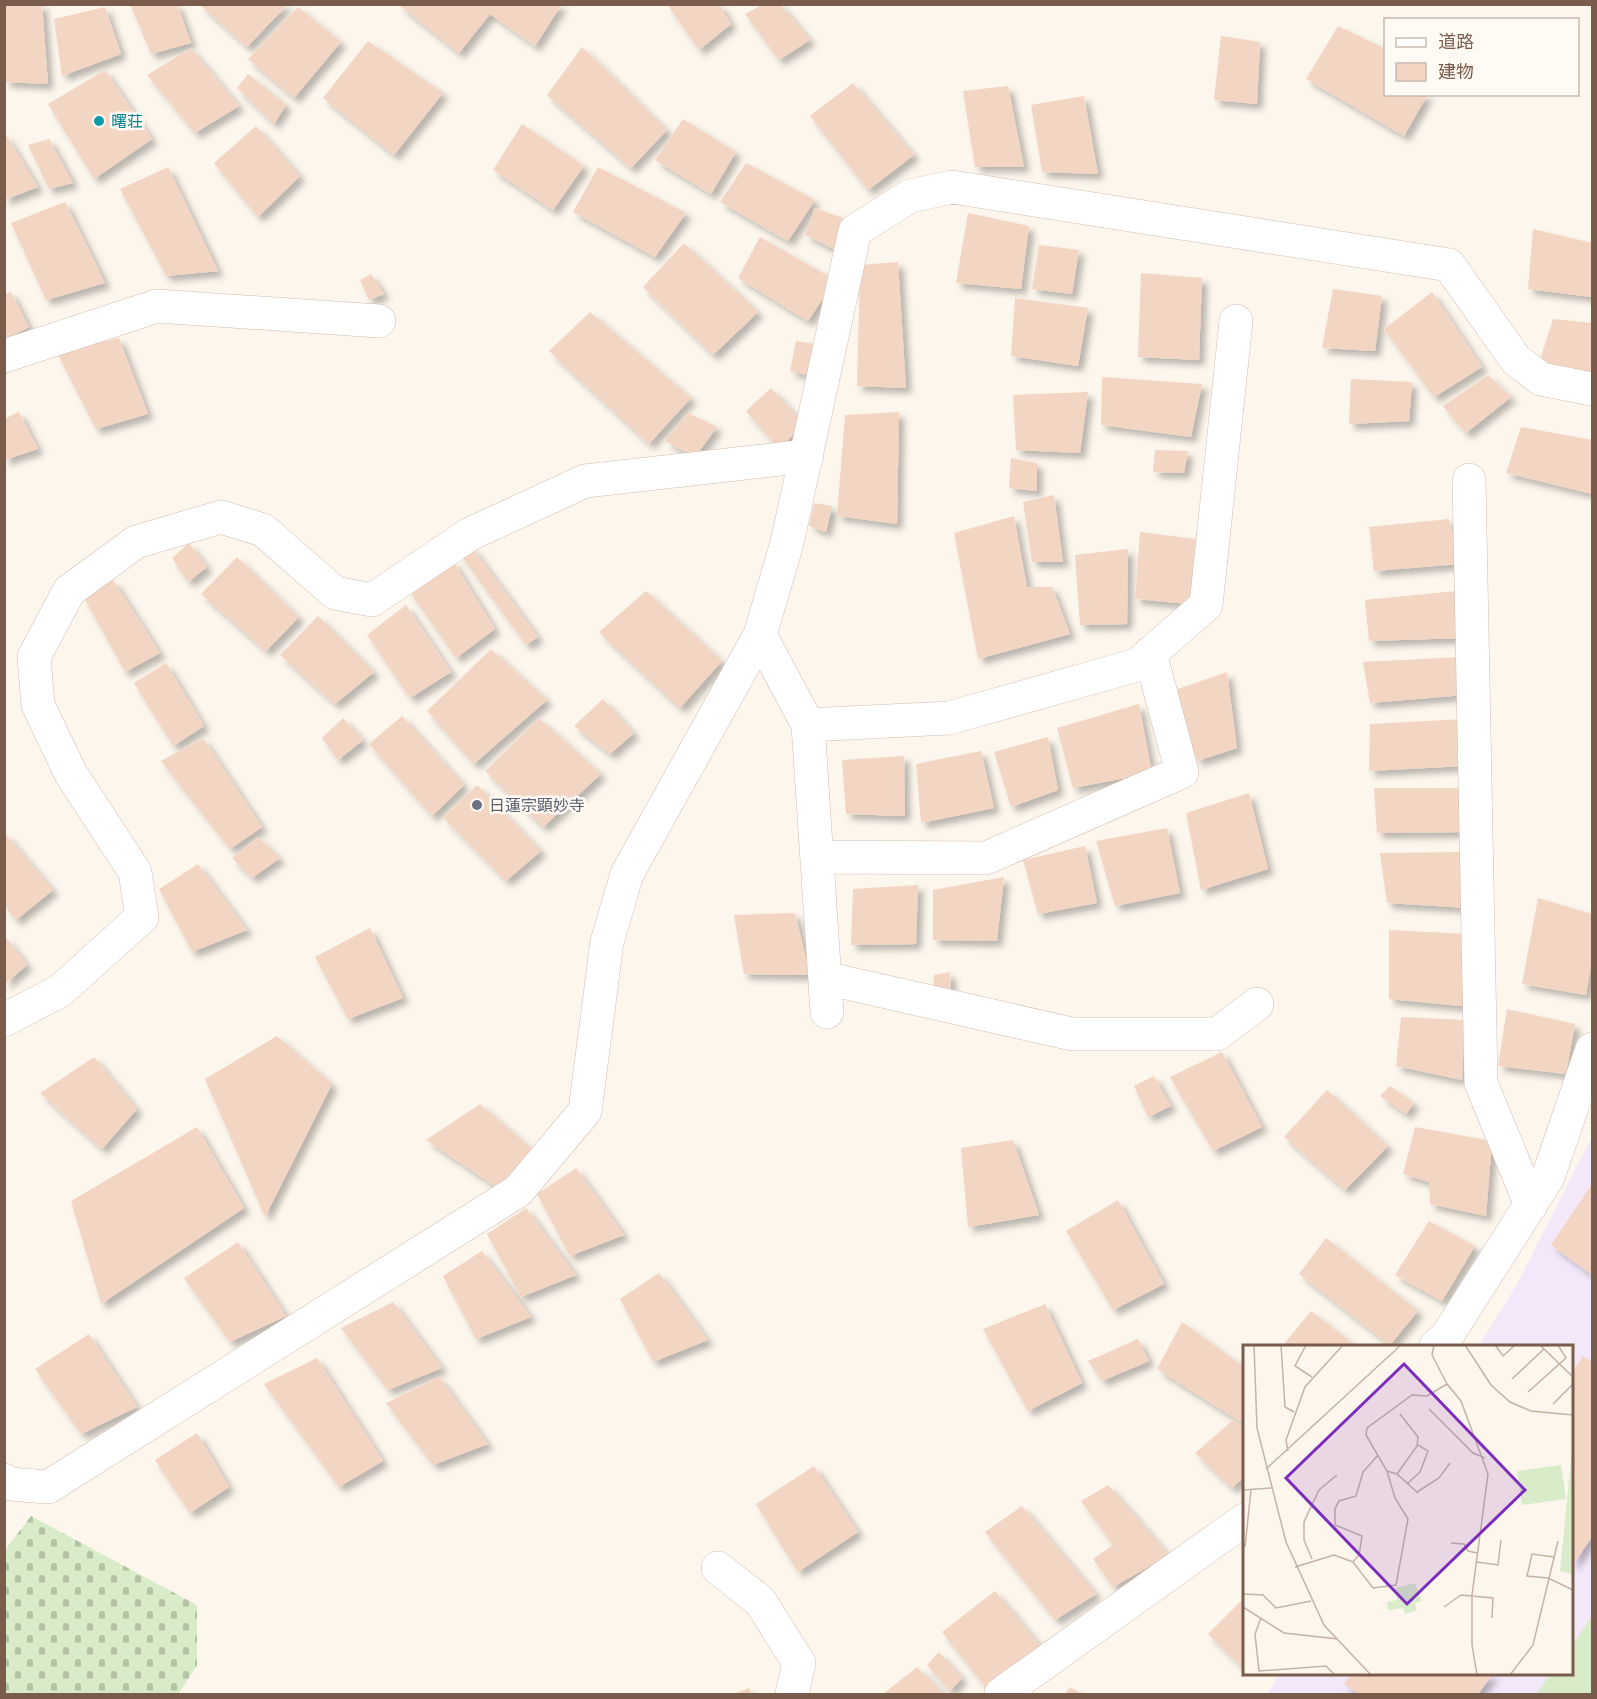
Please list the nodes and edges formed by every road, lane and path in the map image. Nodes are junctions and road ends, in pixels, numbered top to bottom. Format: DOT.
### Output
graph roads {
  1 [pos="379,321"];
  2 [pos="1236,321"];
  3 [pos="4,356"];
  4 [pos="1593,389"];
  5 [pos="807,456"];
  6 [pos="1469,480"];
  7 [pos="760,635"];
  8 [pos="1150,653"];
  9 [pos="808,725"];
  10 [pos="817,857"];
  11 [pos="825,978"];
  12 [pos="1257,1004"];
  13 [pos="827,1012"];
  14 [pos="4,1020"];
  15 [pos="1593,1049"];
  16 [pos="1532,1205"];
  17 [pos="1438,1345"];
  18 [pos="4,1480"];
  19 [pos="1243,1521"];
  20 [pos="718,1568"];
  21 [pos="792,1695"];
  22 [pos="1001,1695"];
  1 -- 3 [label="street"];
  2 -- 8 [label="street"];
  4 -- 5 [label="street"];
  5 -- 7 [label="street"];
  5 -- 14 [label="street"];
  6 -- 16 [label="street"];
  7 -- 9 [label="street"];
  7 -- 18 [label="street"];
  8 -- 9 [label="street"];
  8 -- 10 [label="street"];
  9 -- 10 [label="street"];
  10 -- 11 [label="street"];
  11 -- 12 [label="street"];
  11 -- 13 [label="street"];
  15 -- 16 [label="street"];
  16 -- 17 [label="street"];
  19 -- 22 [label="street"];
  20 -- 21 [label="street"];
}
